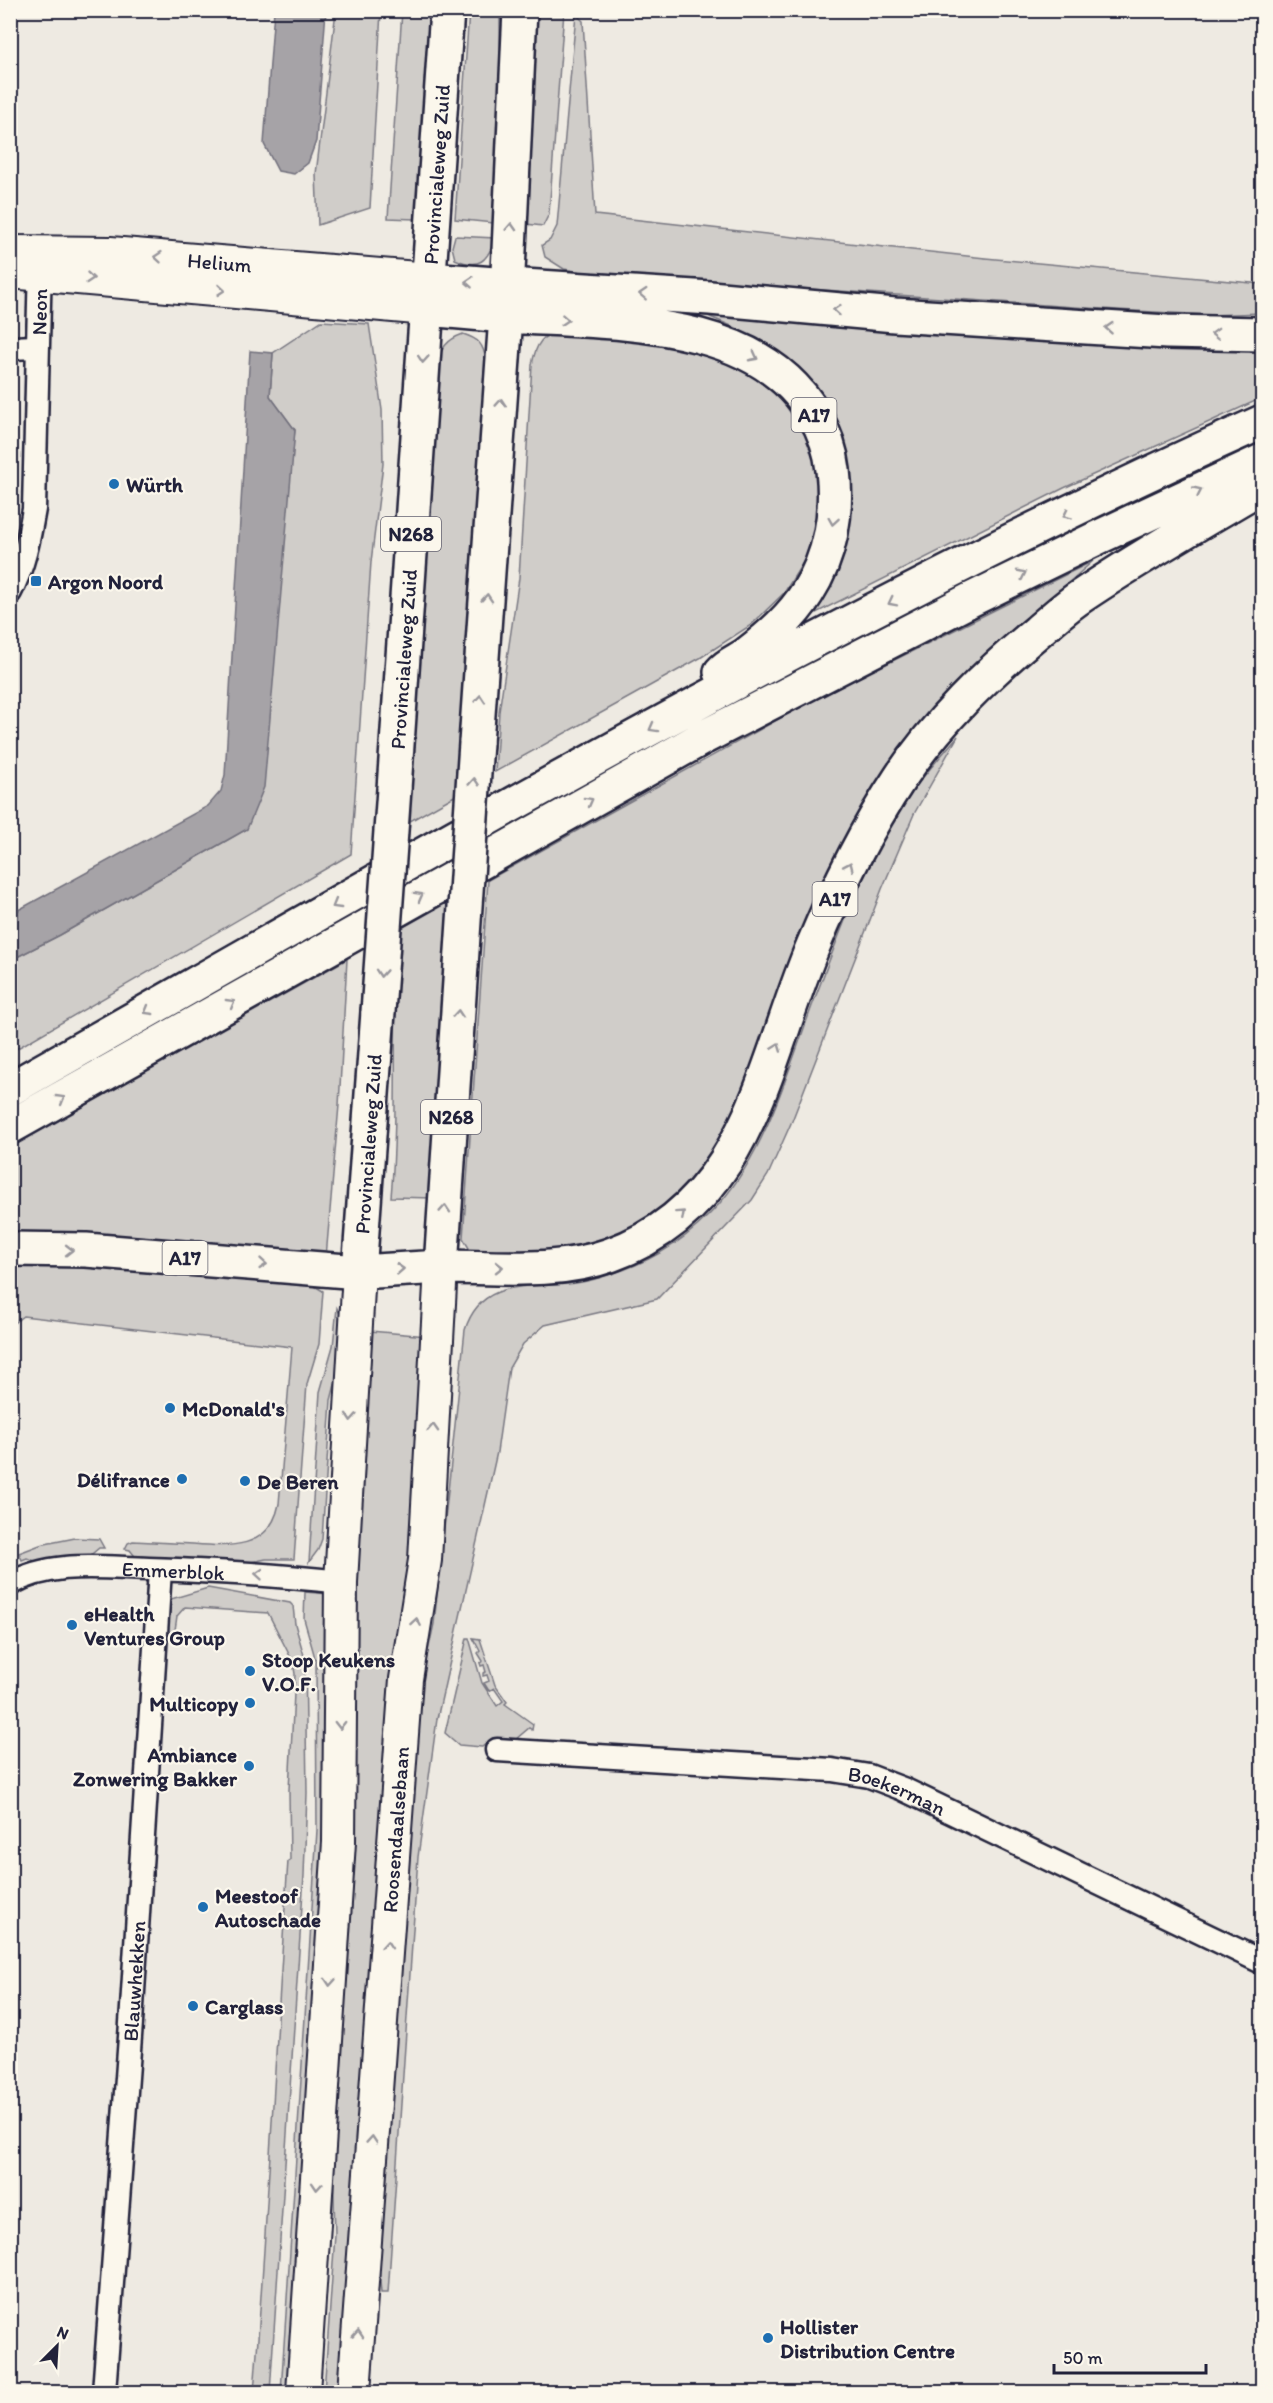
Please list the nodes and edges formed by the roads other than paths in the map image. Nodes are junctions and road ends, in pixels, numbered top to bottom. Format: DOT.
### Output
graph roads {
  1 [pos="447,10"];
  2 [pos="520,10"];
  3 [pos="25,262"];
  4 [pos="428,294"];
  5 [pos="507,301"];
  6 [pos="1263,334"];
  7 [pos="37,347"];
  8 [pos="10,348"];
  9 [pos="1263,422"];
  10 [pos="1263,461"];
  11 [pos="1263,486"];
  12 [pos="10,592"];
  13 [pos="704,699"];
  14 [pos="10,1089"];
  15 [pos="10,1127"];
  16 [pos="10,1249"];
  17 [pos="441,1267"];
  18 [pos="359,1272"];
  19 [pos="160,1570"];
  20 [pos="341,1582"];
  21 [pos="10,1584"];
  22 [pos="497,1750"];
  23 [pos="1263,1962"];
  24 [pos="104,2392"];
  25 [pos="303,2392"];
  26 [pos="354,2392"];
  1 -- 4 [label="main road, Provincialeweg Zuid / N268"];
  5 -- 2 [label="main road, N268, one-way"];
  3 -- 4 [label="street, Helium"];
  3 -- 7 [label="street, Neon"];
  4 -- 5 [label="main road"];
  4 -- 18 [label="main road, Provincialeweg Zuid / N268, one-way, bridge"];
  6 -- 5 [label="main road, one-way"];
  5 -- 13 [label="main road, A17, one-way"];
  17 -- 5 [label="main road, N268, one-way, bridge"];
  7 -- 8 [label="street, Neon"];
  7 -- 12 [label="street"];
  9 -- 13 [label="main road, A17, one-way"];
  15 -- 10 [label="main road, one-way"];
  17 -- 11 [label="main road, A17, one-way"];
  13 -- 14 [label="main road, A17, one-way"];
  16 -- 18 [label="main road, A17, one-way"];
  18 -- 17 [label="main road, one-way"];
  26 -- 17 [label="street, Roosendaalsebaan / N268, one-way"];
  18 -- 20 [label="street, N268, one-way"];
  20 -- 19 [label="street, Emmerblok, one-way"];
  19 -- 21 [label="street, Emmerblok"];
  19 -- 24 [label="street, Blauwhekken"];
  20 -- 25 [label="street, one-way"];
  22 -- 23 [label="street, Boekerman"];
}
